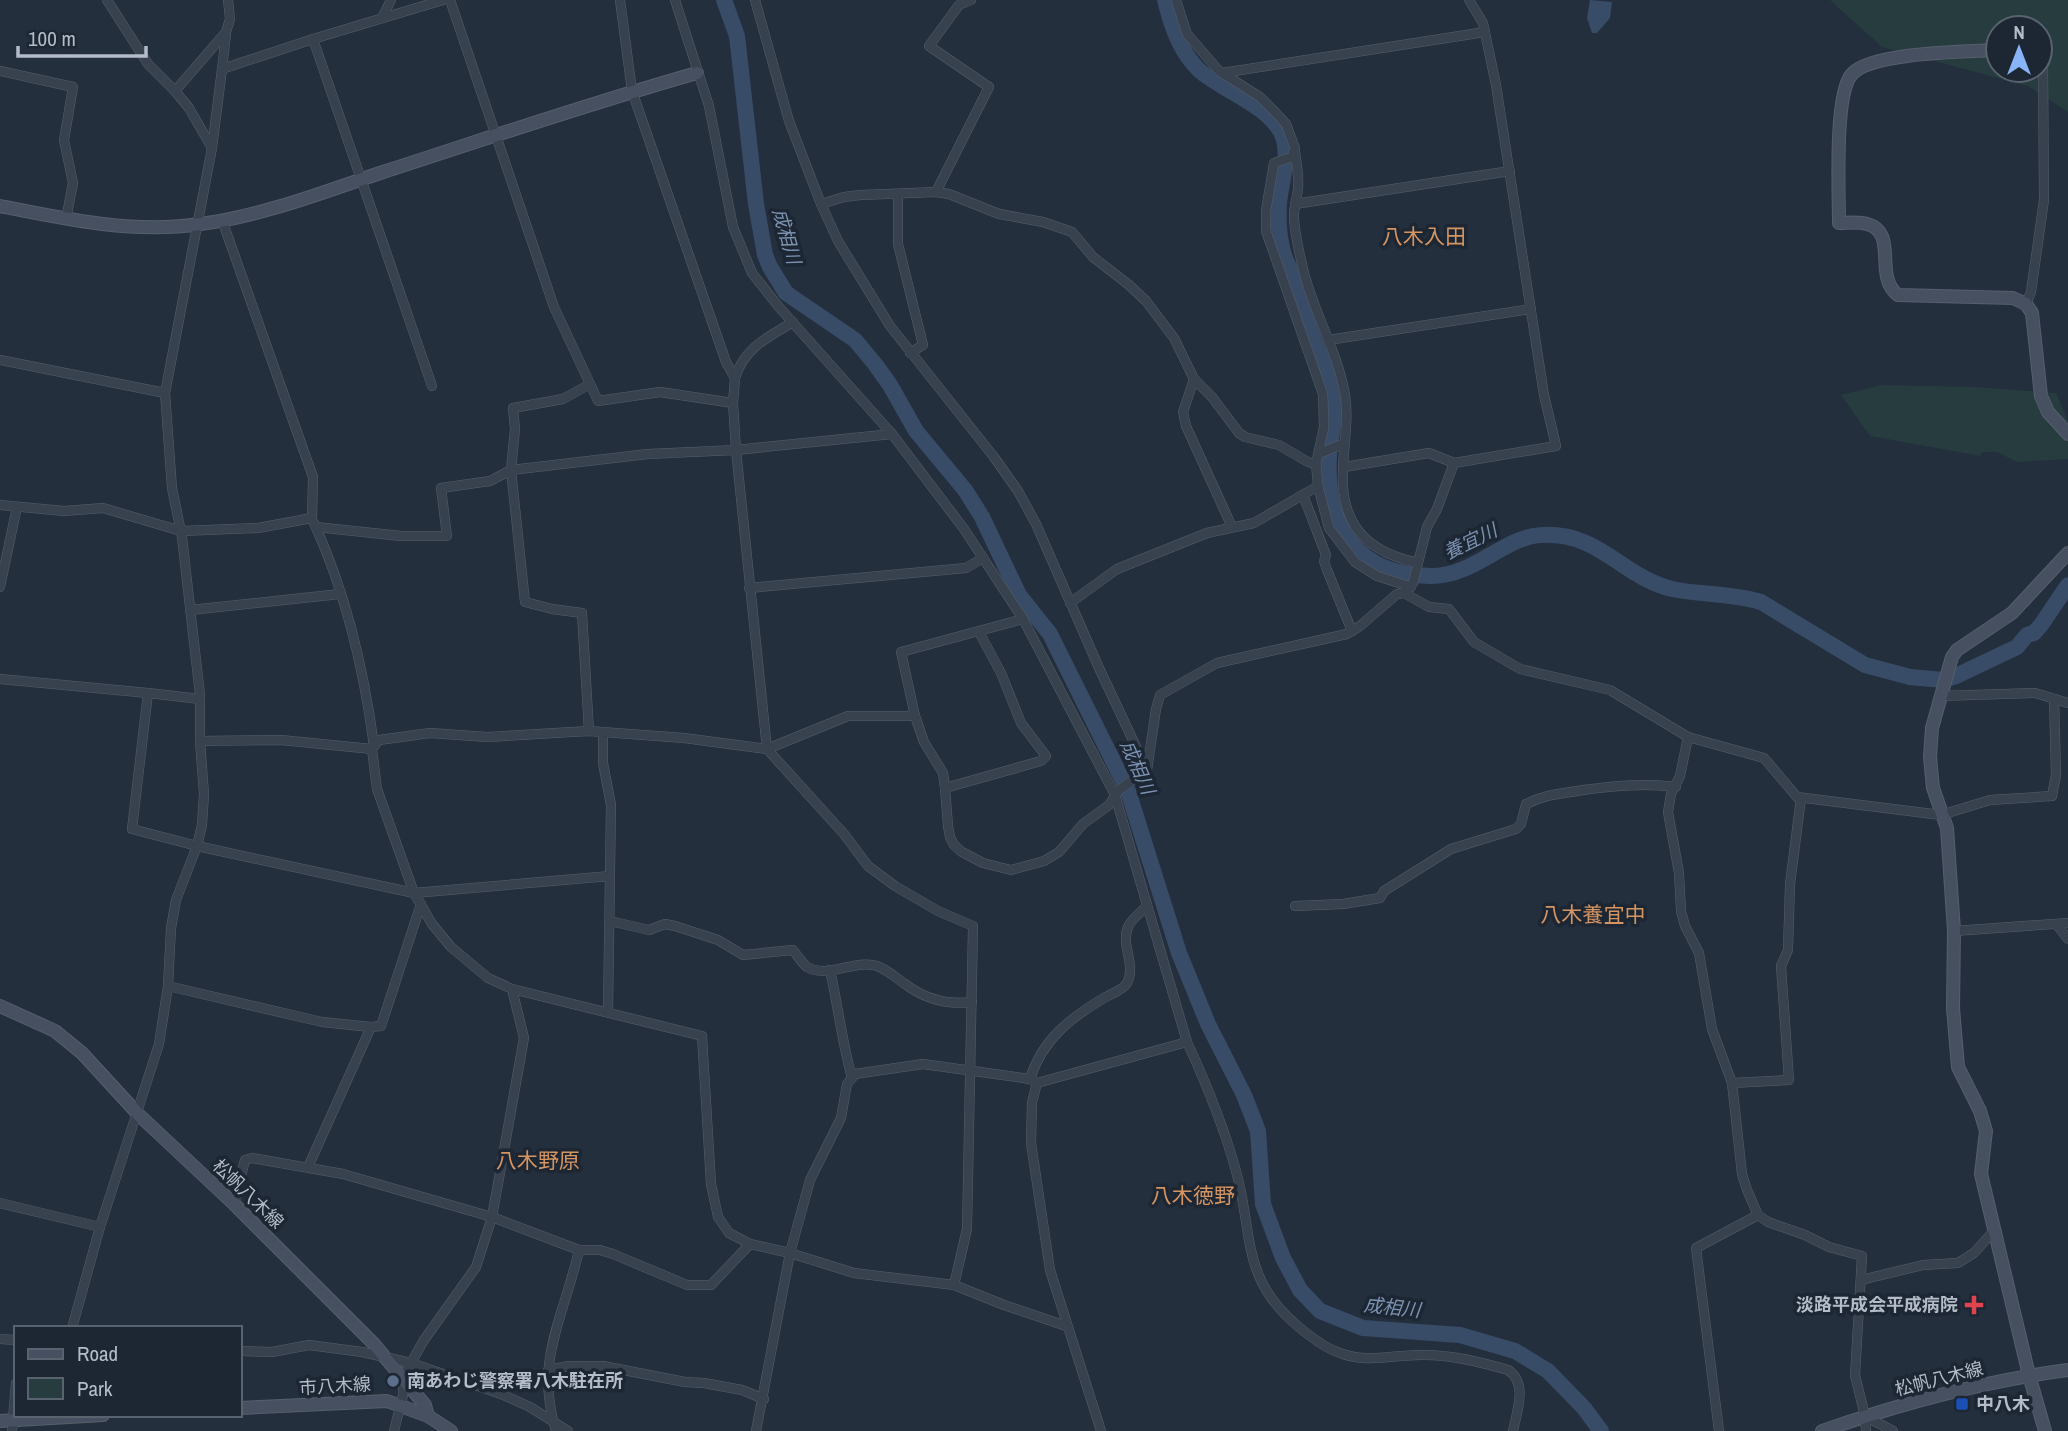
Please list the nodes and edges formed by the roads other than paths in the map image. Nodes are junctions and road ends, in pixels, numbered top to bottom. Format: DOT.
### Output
graph roads {
  1 [pos="107,0"];
  2 [pos="228,0"];
  3 [pos="391,0"];
  4 [pos="443,0"];
  5 [pos="450,0"];
  6 [pos="620,0"];
  7 [pos="675,0"];
  8 [pos="755,0"];
  9 [pos="971,0"];
  10 [pos="1176,0"];
  11 [pos="1469,0"];
  12 [pos="382,18"];
  13 [pos="226,32"];
  14 [pos="1485,32"];
  15 [pos="313,38"];
  16 [pos="1984,51"];
  17 [pos="222,69"];
  18 [pos="0,71"];
  19 [pos="697,73"];
  20 [pos="1222,73"];
  21 [pos="2041,84"];
  22 [pos="176,91"];
  23 [pos="632,91"];
  24 [pos="496,136"];
  25 [pos="212,148"];
  26 [pos="1294,152"];
  27 [pos="1510,171"];
  28 [pos="360,180"];
  29 [pos="936,192"];
  30 [pos="898,194"];
  31 [pos="821,204"];
  32 [pos="1295,204"];
  33 [pos="0,206"];
  34 [pos="66,219"];
  35 [pos="222,220"];
  36 [pos="198,225"];
  37 [pos="2026,304"];
  38 [pos="1531,309"];
  39 [pos="793,322"];
  40 [pos="1328,341"];
  41 [pos="910,353"];
  42 [pos="0,360"];
  43 [pos="734,378"];
  44 [pos="1194,379"];
  45 [pos="590,384"];
  46 [pos="432,386"];
  47 [pos="164,393"];
  48 [pos="733,403"];
  49 [pos="892,434"];
  50 [pos="2068,434"];
  51 [pos="1345,443"];
  52 [pos="736,450"];
  53 [pos="1319,456"];
  54 [pos="1454,463"];
  55 [pos="1343,467"];
  56 [pos="511,470"];
  57 [pos="1318,486"];
  58 [pos="1303,495"];
  59 [pos="0,505"];
  60 [pos="17,507"];
  61 [pos="314,522"];
  62 [pos="1231,527"];
  63 [pos="181,530"];
  64 [pos="2068,553"];
  65 [pos="984,558"];
  66 [pos="1418,563"];
  67 [pos="0,587"];
  68 [pos="749,587"];
  69 [pos="1409,588"];
  70 [pos="340,594"];
  71 [pos="1070,603"];
  72 [pos="190,610"];
  73 [pos="1023,619"];
  74 [pos="1352,631"];
  75 [pos="979,632"];
  76 [pos="0,679"];
  77 [pos="1942,690"];
  78 [pos="148,694"];
  79 [pos="200,699"];
  80 [pos="2054,699"];
  81 [pos="2068,703"];
  82 [pos="915,716"];
  83 [pos="589,731"];
  84 [pos="603,732"];
  85 [pos="1688,737"];
  86 [pos="200,741"];
  87 [pos="373,747"];
  88 [pos="767,749"];
  89 [pos="1144,772"];
  90 [pos="1676,787"];
  91 [pos="945,788"];
  92 [pos="1117,792"];
  93 [pos="1801,798"];
  94 [pos="1941,815"];
  95 [pos="197,846"];
  96 [pos="610,876"];
  97 [pos="414,893"];
  98 [pos="421,904"];
  99 [pos="1147,906"];
  100 [pos="1295,906"];
  101 [pos="610,920"];
  102 [pos="2068,923"];
  103 [pos="2056,924"];
  104 [pos="1954,931"];
  105 [pos="2068,939"];
  106 [pos="830,970"];
  107 [pos="168,986"];
  108 [pos="512,989"];
  109 [pos="972,1002"];
  110 [pos="0,1006"];
  111 [pos="608,1011"];
  112 [pos="371,1027"];
  113 [pos="1187,1042"];
  114 [pos="971,1070"];
  115 [pos="852,1078"];
  116 [pos="1034,1081"];
  117 [pos="1732,1083"];
  118 [pos="138,1114"];
  119 [pos="308,1167"];
  120 [pos="0,1203"];
  121 [pos="234,1204"];
  122 [pos="1758,1214"];
  123 [pos="492,1217"];
  124 [pos="100,1227"];
  125 [pos="1995,1233"];
  126 [pos="750,1244"];
  127 [pos="579,1250"];
  128 [pos="790,1253"];
  129 [pos="1861,1280"];
  130 [pos="954,1285"];
  131 [pos="73,1326"];
  132 [pos="1066,1326"];
  133 [pos="242,1351"];
  134 [pos="388,1360"];
  135 [pos="411,1363"];
  136 [pos="548,1370"];
  137 [pos="2068,1370"];
  138 [pos="2029,1375"];
  139 [pos="402,1377"];
  140 [pos="14,1393"];
  141 [pos="764,1399"];
  142 [pos="401,1404"];
  143 [pos="242,1408"];
  144 [pos="429,1416"];
  145 [pos="1865,1416"];
  146 [pos="57,1417"];
  147 [pos="8,1424"];
  148 [pos="554,1426"];
  149 [pos="394,1431"];
  150 [pos="450,1431"];
  151 [pos="568,1431"];
  152 [pos="756,1431"];
  153 [pos="1101,1431"];
  154 [pos="1513,1431"];
  155 [pos="1719,1431"];
  156 [pos="1822,1431"];
  157 [pos="1866,1431"];
  158 [pos="1893,1431"];
  159 [pos="2045,1431"];
  1 -- 22 [label="street"];
  2 -- 13 [label="street"];
  3 -- 12 [label="street"];
  4 -- 12 [label="street"];
  5 -- 24 [label="street"];
  6 -- 23 [label="street"];
  7 -- 19 [label="street"];
  8 -- 31 [label="street"];
  9 -- 29 [label="street"];
  10 -- 20 [label="street"];
  11 -- 14 [label="street"];
  12 -- 15 [label="street"];
  13 -- 17 [label="street"];
  13 -- 22 [label="street"];
  14 -- 20 [label="street"];
  14 -- 27 [label="street"];
  15 -- 17 [label="street"];
  15 -- 28 [label="street"];
  16 -- 37 [label="street"];
  17 -- 25 [label="street"];
  18 -- 34 [label="street"];
  19 -- 23 [label="street"];
  19 -- 39 [label="street"];
  20 -- 26 [label="street"];
  21 -- 37 [label="street"];
  22 -- 25 [label="street"];
  23 -- 24 [label="street"];
  23 -- 43 [label="street"];
  24 -- 28 [label="street"];
  24 -- 45 [label="street"];
  25 -- 36 [label="street"];
  26 -- 32 [label="street"];
  26 -- 53 [label="street"];
  27 -- 32 [label="street"];
  27 -- 38 [label="street"];
  28 -- 35 [label="street"];
  28 -- 46 [label="street"];
  29 -- 30 [label="street"];
  29 -- 44 [label="street"];
  30 -- 31 [label="street"];
  30 -- 41 [label="street"];
  31 -- 41 [label="street"];
  32 -- 40 [label="street"];
  33 -- 34 [label="street"];
  34 -- 36 [label="street"];
  35 -- 36 [label="street"];
  35 -- 61 [label="street"];
  36 -- 47 [label="street"];
  37 -- 50 [label="street"];
  38 -- 40 [label="street"];
  38 -- 54 [label="street"];
  39 -- 43 [label="street"];
  39 -- 49 [label="street"];
  40 -- 51 [label="street"];
  41 -- 71 [label="street"];
  42 -- 47 [label="street"];
  43 -- 48 [label="street"];
  44 -- 53 [label="street"];
  44 -- 62 [label="street"];
  45 -- 48 [label="street"];
  45 -- 56 [label="street"];
  47 -- 63 [label="street"];
  48 -- 52 [label="street"];
  49 -- 52 [label="street"];
  49 -- 65 [label="street"];
  51 -- 53 [label="street"];
  51 -- 55 [label="street"];
  52 -- 56 [label="street"];
  52 -- 68 [label="street"];
  53 -- 57 [label="street"];
  54 -- 55 [label="street"];
  54 -- 66 [label="street"];
  55 -- 66 [label="street"];
  56 -- 61 [label="street"];
  56 -- 83 [label="street"];
  57 -- 58 [label="street"];
  57 -- 69 [label="street"];
  58 -- 62 [label="street"];
  58 -- 74 [label="street"];
  59 -- 60 [label="street"];
  60 -- 63 [label="street"];
  60 -- 67 [label="street"];
  61 -- 63 [label="street"];
  61 -- 70 [label="street"];
  62 -- 71 [label="street"];
  63 -- 72 [label="street"];
  64 -- 77 [label="street"];
  65 -- 68 [label="street"];
  65 -- 73 [label="street"];
  66 -- 69 [label="street"];
  68 -- 88 [label="street"];
  69 -- 74 [label="street"];
  69 -- 85 [label="street"];
  70 -- 72 [label="street"];
  70 -- 87 [label="street"];
  71 -- 89 [label="street"];
  72 -- 79 [label="street"];
  73 -- 75 [label="street"];
  73 -- 92 [label="street"];
  74 -- 89 [label="street"];
  75 -- 82 [label="street"];
  75 -- 91 [label="street"];
  76 -- 78 [label="street"];
  77 -- 80 [label="street"];
  77 -- 94 [label="street"];
  78 -- 79 [label="street"];
  78 -- 95 [label="street"];
  79 -- 86 [label="street"];
  80 -- 81 [label="street"];
  80 -- 94 [label="street"];
  82 -- 88 [label="street"];
  82 -- 91 [label="street"];
  83 -- 84 [label="street"];
  83 -- 87 [label="street"];
  84 -- 88 [label="street"];
  84 -- 96 [label="street"];
  85 -- 90 [label="street"];
  85 -- 93 [label="street"];
  86 -- 87 [label="street"];
  86 -- 95 [label="street"];
  87 -- 97 [label="street"];
  88 -- 109 [label="street"];
  89 -- 92 [label="street"];
  90 -- 100 [label="street"];
  90 -- 117 [label="street"];
  91 -- 92 [label="street"];
  92 -- 99 [label="street"];
  93 -- 94 [label="street"];
  93 -- 117 [label="street"];
  94 -- 104 [label="street"];
  95 -- 97 [label="street"];
  95 -- 107 [label="street"];
  96 -- 97 [label="street"];
  96 -- 101 [label="street"];
  97 -- 98 [label="street"];
  98 -- 108 [label="street"];
  98 -- 112 [label="street"];
  99 -- 113 [label="street"];
  99 -- 116 [label="street"];
  101 -- 106 [label="street"];
  101 -- 111 [label="street"];
  102 -- 103 [label="street"];
  103 -- 104 [label="street"];
  103 -- 105 [label="street"];
  104 -- 125 [label="street"];
  106 -- 109 [label="street"];
  106 -- 115 [label="street"];
  107 -- 112 [label="street"];
  107 -- 118 [label="street"];
  108 -- 111 [label="street"];
  108 -- 123 [label="street"];
  109 -- 114 [label="street"];
  110 -- 118 [label="street, 松帆八木線"];
  111 -- 126 [label="street"];
  112 -- 119 [label="street"];
  113 -- 116 [label="street"];
  113 -- 154 [label="street"];
  114 -- 115 [label="street"];
  114 -- 116 [label="street"];
  114 -- 130 [label="street"];
  115 -- 128 [label="street"];
  116 -- 132 [label="street"];
  117 -- 122 [label="street"];
  118 -- 121 [label="street, 松帆八木線"];
  118 -- 124 [label="street"];
  119 -- 121 [label="street"];
  119 -- 123 [label="street"];
  120 -- 124 [label="street"];
  121 -- 134 [label="street, 松帆八木線"];
  122 -- 129 [label="street"];
  122 -- 155 [label="street"];
  123 -- 127 [label="street"];
  123 -- 135 [label="street"];
  124 -- 131 [label="street"];
  125 -- 129 [label="street"];
  125 -- 138 [label="street"];
  126 -- 127 [label="street"];
  126 -- 128 [label="street"];
  127 -- 136 [label="street"];
  128 -- 130 [label="street"];
  128 -- 141 [label="street"];
  129 -- 145 [label="street"];
  130 -- 132 [label="street"];
  132 -- 153 [label="street"];
  133 -- 134 [label="street"];
  134 -- 135 [label="street"];
  134 -- 139 [label="street, 松帆八木線"];
  135 -- 139 [label="street"];
  135 -- 148 [label="street"];
  136 -- 141 [label="street"];
  136 -- 148 [label="street"];
  137 -- 138 [label="street, 松帆八木線"];
  138 -- 145 [label="street, 松帆八木線"];
  138 -- 159 [label="street"];
  139 -- 142 [label="street"];
  139 -- 144 [label="street, 松帆八木線"];
  140 -- 147 [label="street"];
  141 -- 152 [label="street"];
  142 -- 143 [label="street, 市八木線"];
  142 -- 144 [label="street, 市八木線"];
  142 -- 149 [label="street"];
  144 -- 150 [label="street, 松帆八木線"];
  145 -- 156 [label="street, 松帆八木線"];
  145 -- 157 [label="street"];
  145 -- 158 [label="street"];
  146 -- 147 [label="street"];
  148 -- 151 [label="street"];
}
